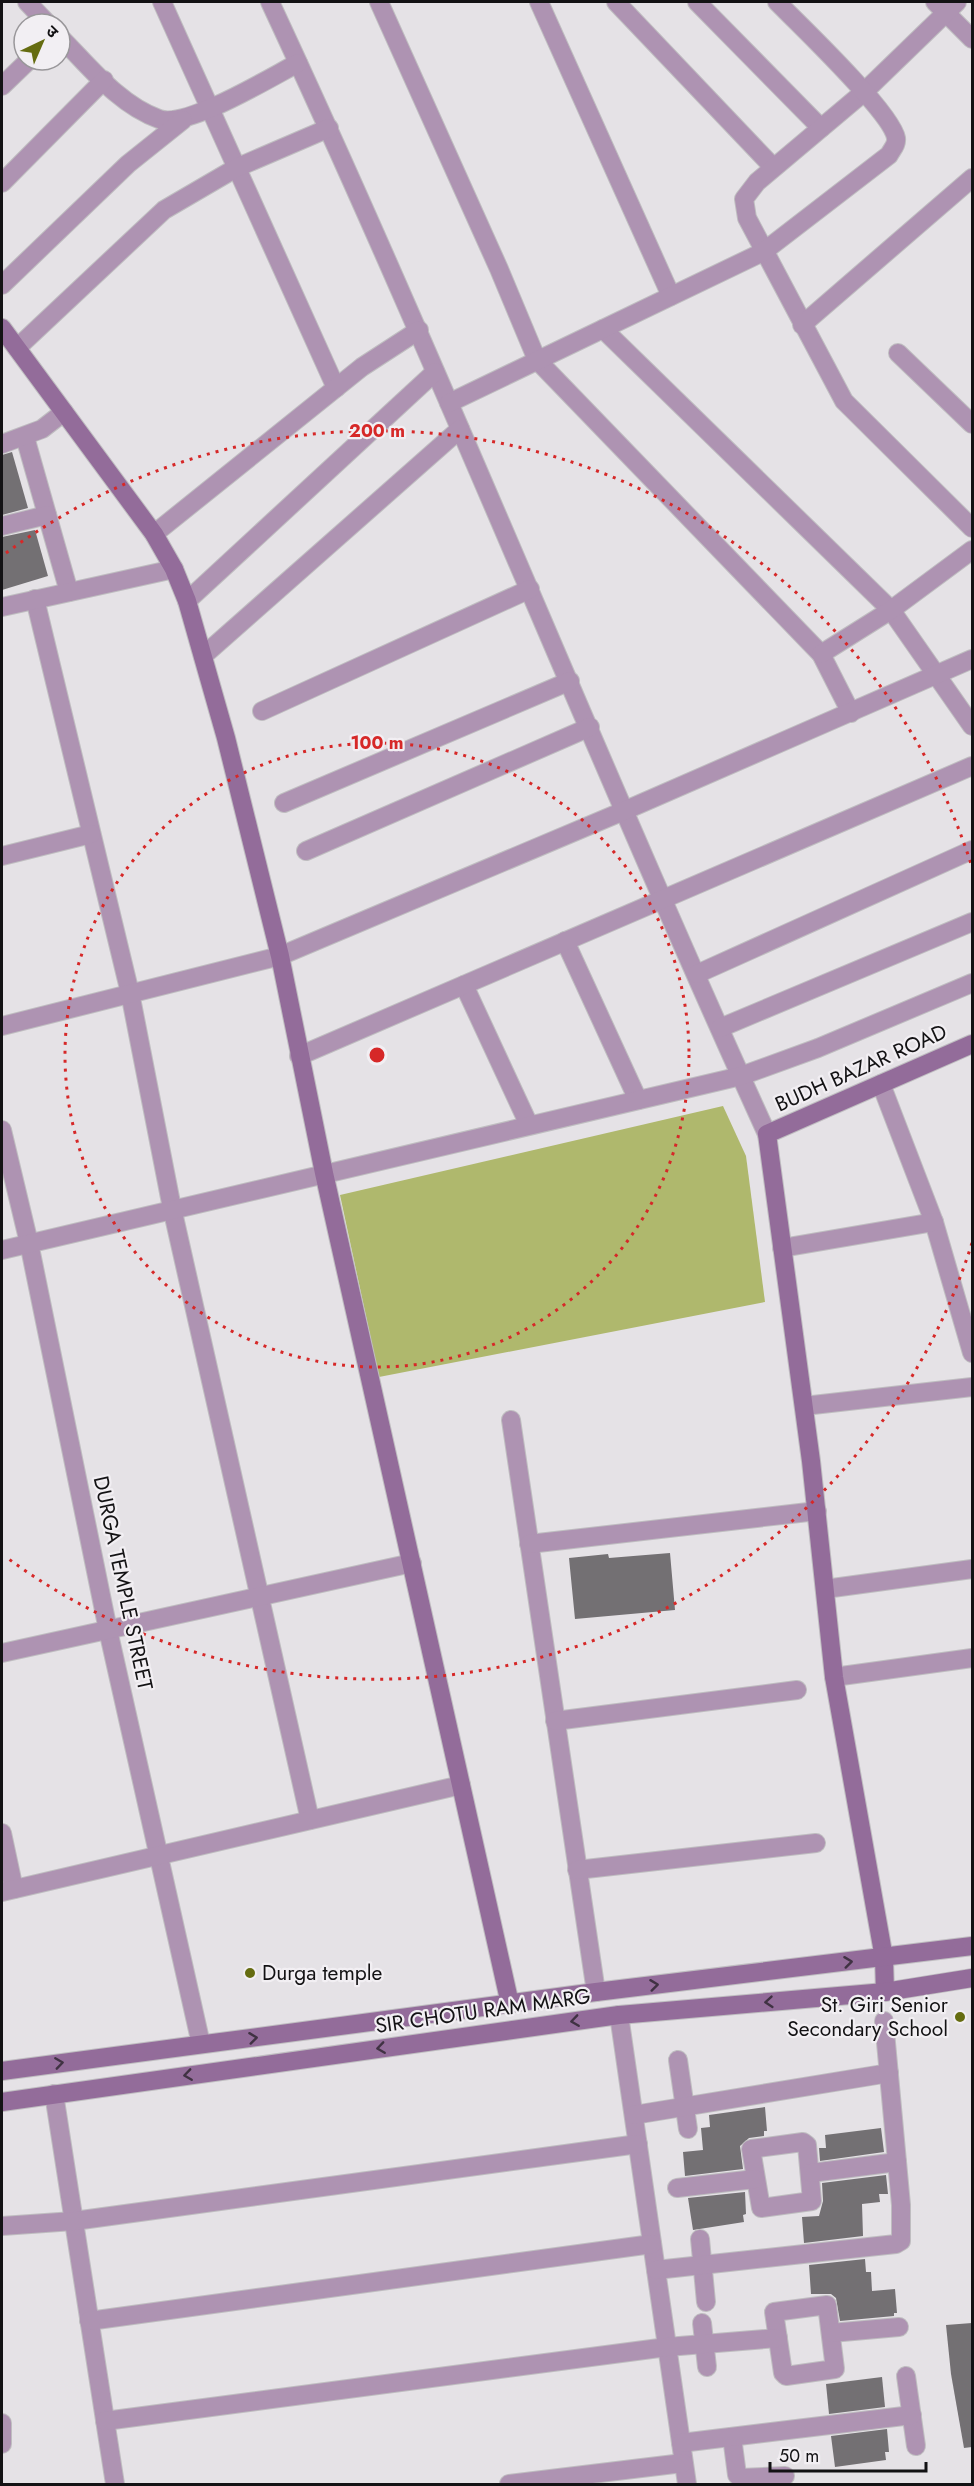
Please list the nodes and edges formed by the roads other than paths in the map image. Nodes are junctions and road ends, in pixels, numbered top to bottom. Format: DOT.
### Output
graph roads {
  1 [pos="162,2"];
  2 [pos="270,2"];
  3 [pos="379,2"];
  4 [pos="539,2"];
  5 [pos="616,2"];
  6 [pos="697,2"];
  7 [pos="777,2"];
  8 [pos="946,5"];
  9 [pos="972,39"];
  10 [pos="72,49"];
  11 [pos="298,63"];
  12 [pos="17,72"];
  13 [pos="104,80"];
  14 [pos="2,86"];
  15 [pos="864,92"];
  16 [pos="209,108"];
  17 [pos="183,120"];
  18 [pos="329,128"];
  19 [pos="821,128"];
  20 [pos="773,167"];
  21 [pos="236,168"];
  22 [pos="972,178"];
  23 [pos="2,183"];
  24 [pos="763,252"];
  25 [pos="2,285"];
  26 [pos="671,296"];
  27 [pos="802,325"];
  28 [pos="2,328"];
  29 [pos="603,329"];
  30 [pos="419,330"];
  31 [pos="17,348"];
  32 [pos="898,353"];
  33 [pos="537,360"];
  34 [pos="435,372"];
  35 [pos="336,388"];
  36 [pos="449,403"];
  37 [pos="64,411"];
  38 [pos="972,424"];
  39 [pos="460,429"];
  40 [pos="25,437"];
  41 [pos="2,444"];
  42 [pos="47,515"];
  43 [pos="2,526"];
  44 [pos="972,528"];
  45 [pos="154,534"];
  46 [pos="972,550"];
  47 [pos="174,569"];
  48 [pos="530,589"];
  49 [pos="69,592"];
  50 [pos="35,599"];
  51 [pos="187,601"];
  52 [pos="2,606"];
  53 [pos="891,610"];
  54 [pos="821,654"];
  55 [pos="203,656"];
  56 [pos="972,660"];
  57 [pos="936,675"];
  58 [pos="570,681"];
  59 [pos="262,711"];
  60 [pos="851,713"];
  61 [pos="972,726"];
  62 [pos="590,727"];
  63 [pos="972,766"];
  64 [pos="284,803"];
  65 [pos="626,810"];
  66 [pos="91,834"];
  67 [pos="972,850"];
  68 [pos="306,851"];
  69 [pos="2,856"];
  70 [pos="664,897"];
  71 [pos="972,922"];
  72 [pos="565,941"];
  73 [pos="280,956"];
  74 [pos="696,974"];
  75 [pos="972,983"];
  76 [pos="464,984"];
  77 [pos="130,993"];
  78 [pos="2,1026"];
  79 [pos="720,1028"];
  80 [pos="972,1044"];
  81 [pos="299,1056"];
  82 [pos="741,1076"];
  83 [pos="881,1084"];
  84 [pos="638,1100"];
  85 [pos="529,1125"];
  86 [pos="2,1130"];
  87 [pos="767,1134"];
  88 [pos="324,1173"];
  89 [pos="172,1208"];
  90 [pos="934,1222"];
  91 [pos="29,1243"];
  92 [pos="782,1248"];
  93 [pos="2,1250"];
  94 [pos="972,1353"];
  95 [pos="972,1387"];
  96 [pos="804,1406"];
  97 [pos="511,1420"];
  98 [pos="817,1511"];
  99 [pos="529,1544"];
  100 [pos="412,1563"];
  101 [pos="972,1569"];
  102 [pos="825,1589"];
  103 [pos="259,1596"];
  104 [pos="108,1630"];
  105 [pos="2,1653"];
  106 [pos="972,1658"];
  107 [pos="834,1677"];
  108 [pos="797,1690"];
  109 [pos="555,1721"];
  110 [pos="461,1785"];
  111 [pos="310,1820"];
  112 [pos="2,1833"];
  113 [pos="816,1843"];
  114 [pos="159,1855"];
  115 [pos="578,1870"];
  116 [pos="8,1890"];
  117 [pos="972,1946"];
  118 [pos="884,1958"];
  119 [pos="972,1978"];
  120 [pos="596,1992"];
  121 [pos="885,1992"];
  122 [pos="510,2004"];
  123 [pos="620,2015"];
  124 [pos="884,2021"];
  125 [pos="201,2044"];
  126 [pos="678,2061"];
  127 [pos="2,2071"];
  128 [pos="889,2073"];
  129 [pos="54,2094"];
  130 [pos="2,2102"];
  131 [pos="685,2106"];
  132 [pos="634,2115"];
  133 [pos="688,2129"];
  134 [pos="638,2144"];
  135 [pos="897,2162"];
  136 [pos="811,2173"];
  137 [pos="754,2179"];
  138 [pos="677,2187"];
  139 [pos="74,2221"];
  140 [pos="2,2226"];
  141 [pos="700,2239"];
  142 [pos="652,2244"];
  143 [pos="703,2267"];
  144 [pos="656,2270"];
  145 [pos="706,2302"];
  146 [pos="90,2321"];
  147 [pos="702,2323"];
  148 [pos="899,2327"];
  149 [pos="831,2333"];
  150 [pos="777,2338"];
  151 [pos="704,2344"];
  152 [pos="667,2347"];
  153 [pos="707,2367"];
  154 [pos="906,2376"];
  155 [pos="912,2415"];
  156 [pos="105,2421"];
  157 [pos="2,2423"];
  158 [pos="732,2437"];
  159 [pos="681,2443"];
  160 [pos="2,2444"];
  161 [pos="916,2446"];
  162 [pos="683,2463"];
  163 [pos="785,2476"];
  164 [pos="115,2484"];
  165 [pos="509,2484"];
  166 [pos="687,2484"];
  1 -- 16 [label="street"];
  2 -- 11 [label="street"];
  3 -- 33 [label="street"];
  4 -- 26 [label="street"];
  5 -- 20 [label="street"];
  6 -- 19 [label="street"];
  7 -- 15 [label="street"];
  8 -- 9 [label="street"];
  8 -- 15 [label="street"];
  10 -- 13 [label="street"];
  11 -- 16 [label="street"];
  11 -- 18 [label="street"];
  12 -- 14 [label="street"];
  13 -- 17 [label="street"];
  13 -- 23 [label="street"];
  15 -- 19 [label="street"];
  15 -- 24 [label="street"];
  16 -- 17 [label="street"];
  16 -- 21 [label="street"];
  17 -- 25 [label="street"];
  18 -- 21 [label="street"];
  18 -- 30 [label="street"];
  19 -- 20 [label="street"];
  20 -- 24 [label="street"];
  21 -- 31 [label="street"];
  21 -- 35 [label="street"];
  22 -- 27 [label="street"];
  24 -- 26 [label="street"];
  24 -- 27 [label="street"];
  26 -- 29 [label="street"];
  27 -- 44 [label="street"];
  28 -- 31 [label="street"];
  29 -- 33 [label="street"];
  29 -- 53 [label="street"];
  30 -- 34 [label="street"];
  30 -- 35 [label="street"];
  31 -- 37 [label="street"];
  32 -- 38 [label="street"];
  33 -- 36 [label="street"];
  33 -- 54 [label="street"];
  34 -- 36 [label="street"];
  34 -- 51 [label="street"];
  35 -- 45 [label="street"];
  36 -- 39 [label="street"];
  37 -- 40 [label="street"];
  37 -- 45 [label="street"];
  39 -- 48 [label="street"];
  39 -- 55 [label="street"];
  40 -- 41 [label="street"];
  40 -- 42 [label="street"];
  42 -- 43 [label="street"];
  42 -- 49 [label="street"];
  45 -- 47 [label="street"];
  46 -- 53 [label="street"];
  47 -- 49 [label="street"];
  47 -- 51 [label="street"];
  48 -- 58 [label="street"];
  48 -- 59 [label="street"];
  49 -- 50 [label="street"];
  50 -- 52 [label="street"];
  50 -- 66 [label="street"];
  51 -- 55 [label="street"];
  53 -- 54 [label="street"];
  53 -- 57 [label="street"];
  54 -- 60 [label="street"];
  55 -- 73 [label="street"];
  56 -- 57 [label="street"];
  57 -- 60 [label="street"];
  57 -- 61 [label="street"];
  58 -- 62 [label="street"];
  58 -- 64 [label="street"];
  60 -- 65 [label="street"];
  62 -- 65 [label="street"];
  62 -- 68 [label="street"];
  63 -- 70 [label="street"];
  65 -- 70 [label="street"];
  65 -- 73 [label="street"];
  66 -- 69 [label="street"];
  66 -- 77 [label="street"];
  67 -- 74 [label="street"];
  70 -- 72 [label="street"];
  70 -- 74 [label="street"];
  71 -- 79 [label="street"];
  72 -- 76 [label="street"];
  72 -- 84 [label="street"];
  73 -- 77 [label="street"];
  73 -- 81 [label="street"];
  74 -- 79 [label="street"];
  75 -- 82 [label="street"];
  76 -- 81 [label="street"];
  76 -- 85 [label="street"];
  77 -- 78 [label="street"];
  77 -- 89 [label="street"];
  79 -- 82 [label="street"];
  80 -- 83 [label="street, BUDH BAZAR ROAD"];
  81 -- 88 [label="street"];
  82 -- 84 [label="street"];
  82 -- 87 [label="street"];
  83 -- 87 [label="street, BUDH BAZAR ROAD"];
  83 -- 90 [label="street"];
  84 -- 85 [label="street"];
  85 -- 88 [label="street"];
  86 -- 91 [label="street, DURGA TEMPLE STREET"];
  87 -- 92 [label="street"];
  88 -- 89 [label="street"];
  88 -- 100 [label="street"];
  89 -- 91 [label="street"];
  89 -- 103 [label="street"];
  90 -- 92 [label="street"];
  90 -- 94 [label="street"];
  91 -- 93 [label="street"];
  91 -- 104 [label="street, DURGA TEMPLE STREET"];
  92 -- 96 [label="street"];
  95 -- 96 [label="street"];
  96 -- 98 [label="street"];
  97 -- 99 [label="street"];
  98 -- 99 [label="street"];
  98 -- 102 [label="street"];
  99 -- 109 [label="street"];
  100 -- 103 [label="street"];
  100 -- 110 [label="street"];
  101 -- 102 [label="street"];
  102 -- 107 [label="street"];
  103 -- 104 [label="street"];
  103 -- 111 [label="street"];
  104 -- 105 [label="street"];
  104 -- 114 [label="street, DURGA TEMPLE STREET"];
  106 -- 107 [label="street"];
  107 -- 118 [label="street"];
  108 -- 109 [label="street"];
  109 -- 115 [label="street"];
  110 -- 111 [label="street"];
  110 -- 122 [label="street"];
  111 -- 114 [label="street"];
  112 -- 116 [label="street"];
  113 -- 115 [label="street"];
  114 -- 116 [label="street"];
  114 -- 125 [label="street, DURGA TEMPLE STREET"];
  115 -- 120 [label="street"];
  117 -- 118 [label="street, SIR CHOTU RAM MARG"];
  120 -- 118 [label="street, SIR CHOTU RAM MARG, one-way"];
  118 -- 121 [label="street"];
  119 -- 121 [label="street, SIR CHOTU RAM MARG"];
  120 -- 122 [label="street, SIR CHOTU RAM MARG"];
  121 -- 123 [label="street, SIR CHOTU RAM MARG, one-way"];
  125 -- 122 [label="street, SIR CHOTU RAM MARG, one-way"];
  123 -- 129 [label="street, SIR CHOTU RAM MARG, one-way"];
  123 -- 132 [label="street"];
  124 -- 128 [label="street"];
  127 -- 125 [label="street, SIR CHOTU RAM MARG, one-way"];
  126 -- 131 [label="street"];
  128 -- 131 [label="street"];
  128 -- 135 [label="street"];
  129 -- 130 [label="street, SIR CHOTU RAM MARG"];
  129 -- 139 [label="street"];
  131 -- 132 [label="street"];
  131 -- 133 [label="street"];
  132 -- 134 [label="street"];
  134 -- 139 [label="street"];
  134 -- 142 [label="street"];
  135 -- 136 [label="street"];
  135 -- 143 [label="street"];
  136 -- 137 [label="street"];
  136 -- 137 [label="street"];
  137 -- 138 [label="street"];
  139 -- 140 [label="street"];
  139 -- 146 [label="street"];
  141 -- 143 [label="street"];
  142 -- 144 [label="street"];
  142 -- 146 [label="street"];
  143 -- 144 [label="street"];
  143 -- 145 [label="street"];
  144 -- 152 [label="street"];
  146 -- 156 [label="street"];
  147 -- 151 [label="street"];
  148 -- 149 [label="street"];
  149 -- 150 [label="street"];
  149 -- 150 [label="street"];
  150 -- 151 [label="street"];
  151 -- 152 [label="street"];
  151 -- 153 [label="street"];
  152 -- 156 [label="street"];
  152 -- 159 [label="street"];
  154 -- 155 [label="street"];
  155 -- 158 [label="street"];
  155 -- 161 [label="street"];
  156 -- 164 [label="street"];
  157 -- 160 [label="street"];
  158 -- 159 [label="street"];
  158 -- 163 [label="street"];
  159 -- 162 [label="street"];
  162 -- 165 [label="street"];
  162 -- 166 [label="street"];
}
